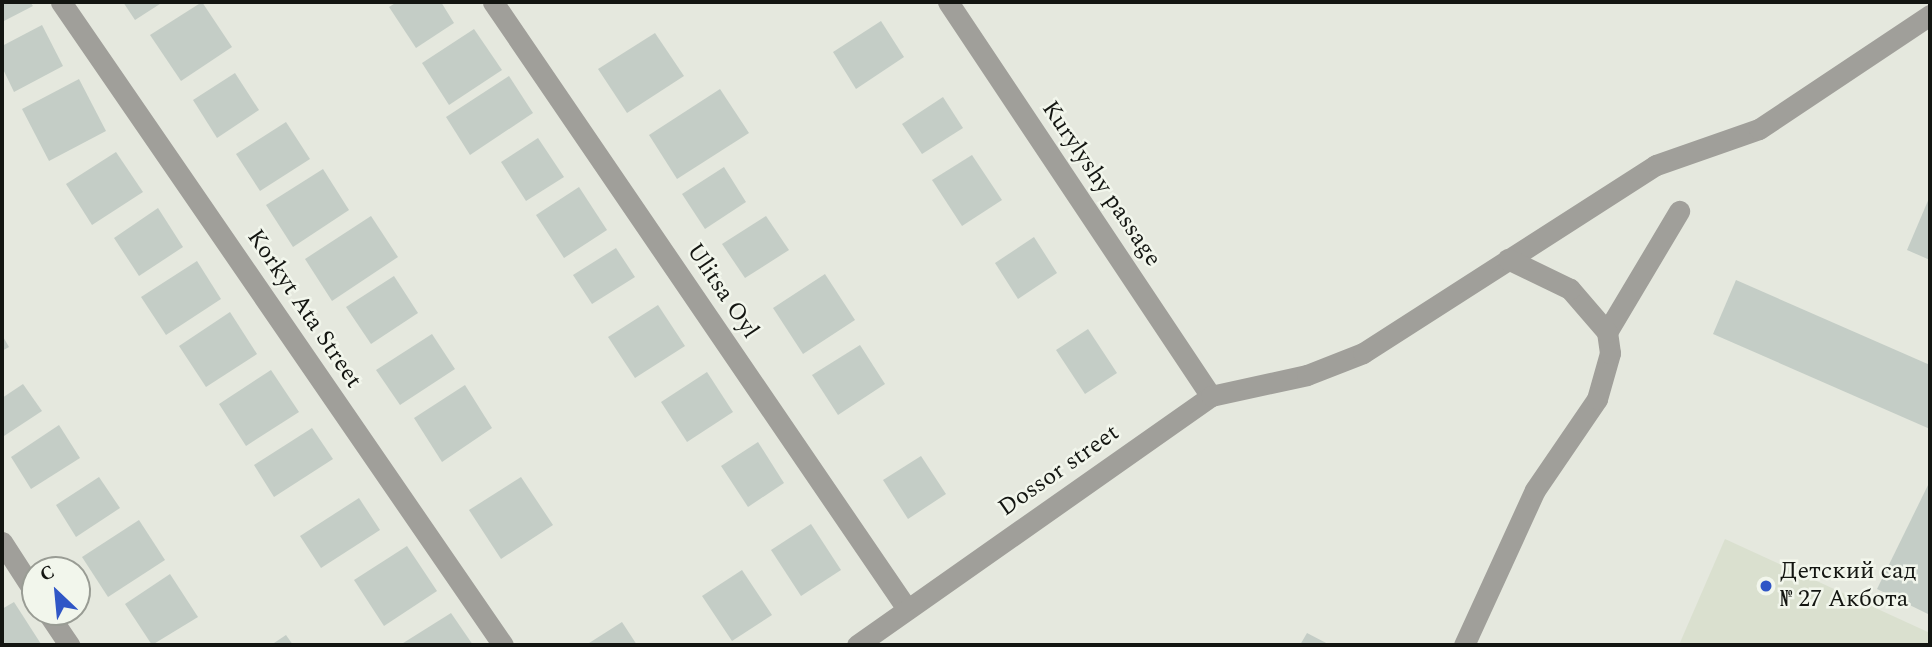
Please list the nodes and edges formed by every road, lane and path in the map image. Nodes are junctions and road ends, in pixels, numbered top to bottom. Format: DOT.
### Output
graph roads {
  1 [pos="61,2"];
  2 [pos="493,2"];
  3 [pos="948,2"];
  4 [pos="1930,15"];
  5 [pos="1679,211"];
  6 [pos="1507,258"];
  7 [pos="1607,332"];
  8 [pos="1211,396"];
  9 [pos="2,542"];
  10 [pos="21,571"];
  11 [pos="907,609"];
  12 [pos="56,626"];
  13 [pos="69,645"];
  14 [pos="503,645"];
  15 [pos="857,645"];
  16 [pos="1464,645"];
  1 -- 14 [label="street, Korkyt Ata Street"];
  2 -- 11 [label="street, Ulitsa Oyl"];
  3 -- 8 [label="street, Kurylyshy passage"];
  4 -- 6 [label="street, Dossor street"];
  5 -- 7 [label="street"];
  6 -- 7 [label="street"];
  6 -- 8 [label="street, Dossor street"];
  7 -- 16 [label="street"];
  8 -- 11 [label="street, Dossor street"];
  9 -- 10 [label="street"];
  11 -- 15 [label="street, Dossor street"];
  12 -- 13 [label="street"];
}
